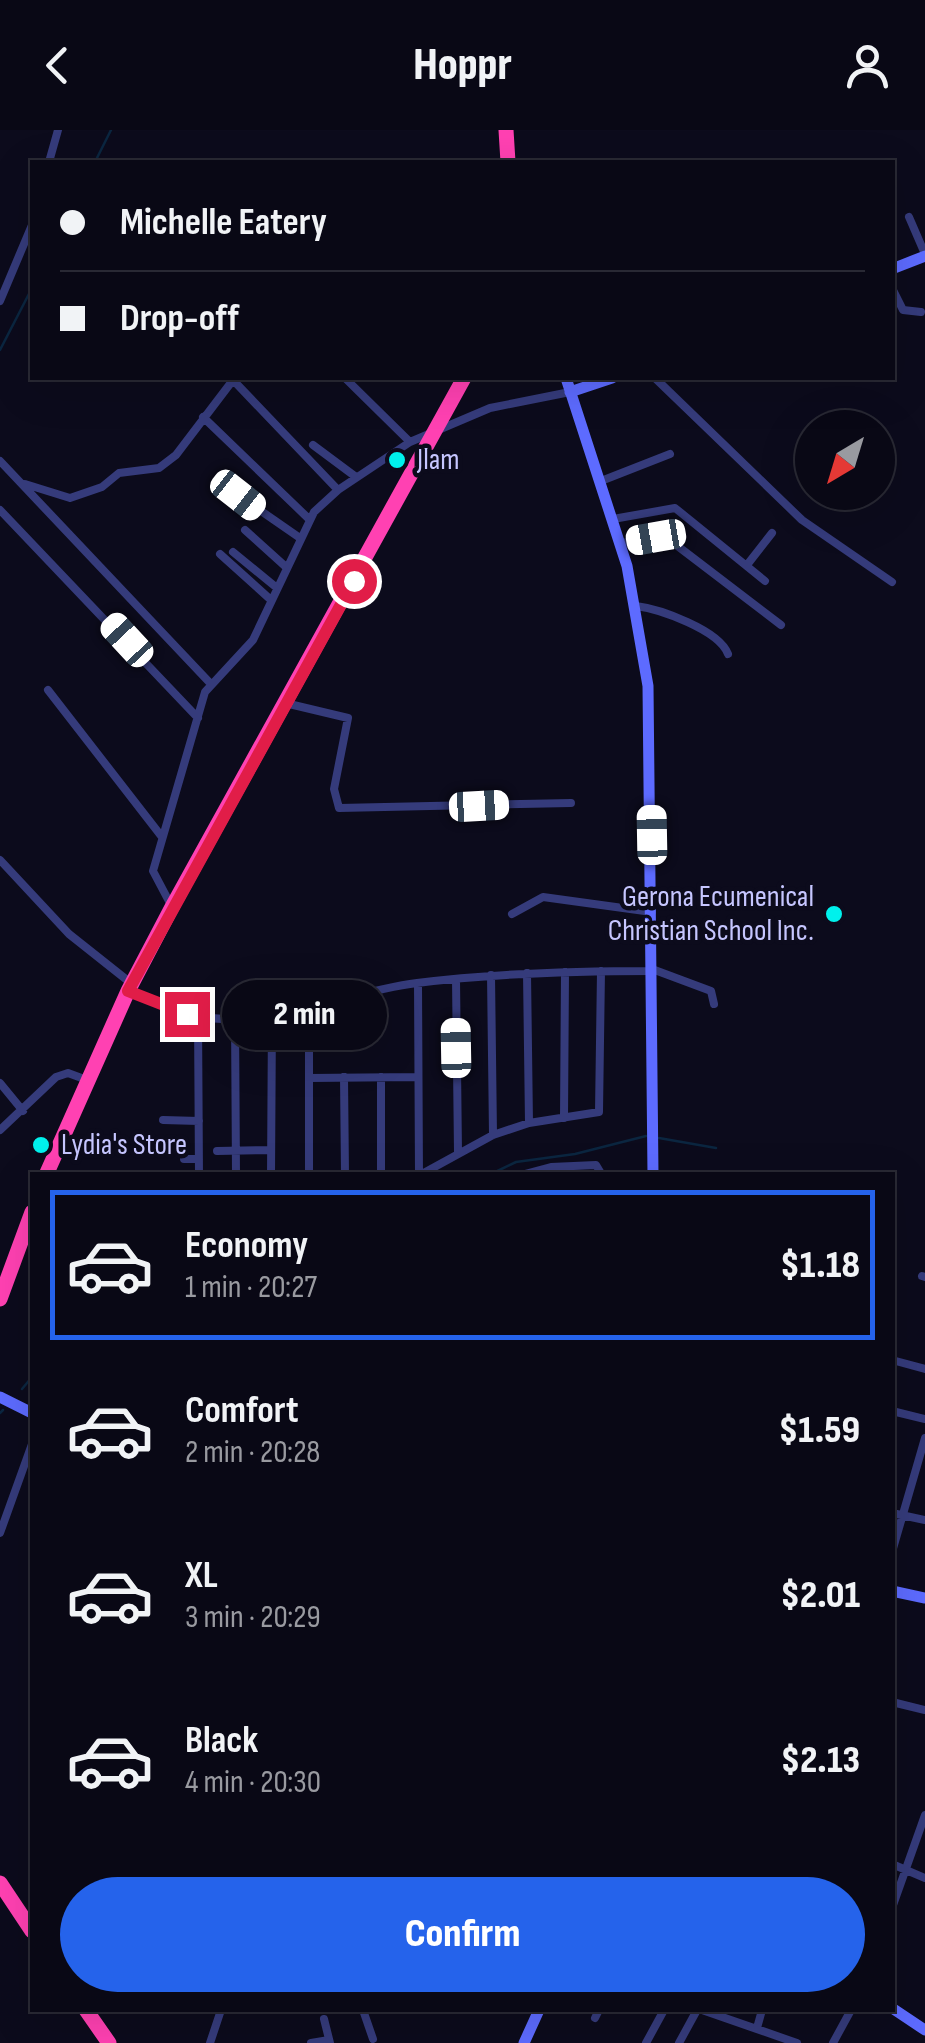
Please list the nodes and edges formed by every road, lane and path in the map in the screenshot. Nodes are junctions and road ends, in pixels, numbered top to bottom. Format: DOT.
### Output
graph roads {
  1 [pos="58,130"];
  2 [pos="506,130"];
  3 [pos="50,160"];
  4 [pos="508,160"];
  5 [pos="910,216"];
  6 [pos="30,230"];
  7 [pos="925,255"];
  8 [pos="895,267"];
  9 [pos="895,294"];
  10 [pos="0,302"];
  11 [pos="921,312"];
  12 [pos="347,380"];
  13 [pos="463,380"];
  14 [pos="567,380"];
  15 [pos="606,380"];
  16 [pos="657,380"];
  17 [pos="570,392"];
  18 [pos="204,417"];
  19 [pos="434,432"];
  20 [pos="410,442"];
  21 [pos="313,444"];
  22 [pos="670,454"];
  23 [pos="0,461"];
  24 [pos="356,477"];
  25 [pos="600,480"];
  26 [pos="25,484"];
  27 [pos="338,490"];
  28 [pos="238,495"];
  29 [pos="0,510"];
  30 [pos="613,518"];
  31 [pos="309,519"];
  32 [pos="245,530"];
  33 [pos="772,533"];
  34 [pos="300,538"];
  35 [pos="620,543"];
  36 [pos="233,552"];
  37 [pos="220,554"];
  38 [pos="747,565"];
  39 [pos="286,567"];
  40 [pos="766,581"];
  41 [pos="892,582"];
  42 [pos="277,588"];
  43 [pos="271,600"];
  44 [pos="636,606"];
  45 [pos="781,626"];
  46 [pos="728,654"];
  47 [pos="210,683"];
  48 [pos="48,690"];
  49 [pos="285,703"];
  50 [pos="198,718"];
  51 [pos="571,802"];
  52 [pos="162,836"];
  53 [pos="0,860"];
  54 [pos="172,906"];
  55 [pos="652,912"];
  56 [pos="512,914"];
  57 [pos="652,970"];
  58 [pos="565,972"];
  59 [pos="601,972"];
  60 [pos="527,973"];
  61 [pos="491,975"];
  62 [pos="456,979"];
  63 [pos="418,983"];
  64 [pos="130,988"];
  65 [pos="714,1004"];
  66 [pos="309,1010"];
  67 [pos="198,1016"];
  68 [pos="272,1016"];
  69 [pos="235,1018"];
  70 [pos="344,1077"];
  71 [pos="418,1077"];
  72 [pos="309,1078"];
  73 [pos="381,1078"];
  74 [pos="87,1080"];
  75 [pos="0,1083"];
  76 [pos="22,1111"];
  77 [pos="564,1118"];
  78 [pos="162,1120"];
  79 [pos="199,1120"];
  80 [pos="529,1123"];
  81 [pos="0,1130"];
  82 [pos="494,1135"];
  83 [pos="271,1150"];
  84 [pos="217,1151"];
  85 [pos="236,1151"];
  86 [pos="458,1152"];
  87 [pos="184,1160"];
  88 [pos="200,1160"];
  89 [pos="47,1172"];
  90 [pos="200,1172"];
  91 [pos="236,1172"];
  92 [pos="271,1172"];
  93 [pos="309,1172"];
  94 [pos="345,1172"];
  95 [pos="382,1172"];
  96 [pos="419,1172"];
  97 [pos="424,1172"];
  98 [pos="537,1172"];
  99 [pos="600,1172"];
  100 [pos="653,1172"];
  101 [pos="30,1217"];
  102 [pos="0,1299"];
  103 [pos="895,1361"];
  104 [pos="925,1369"];
  105 [pos="0,1397"];
  106 [pos="30,1412"];
  107 [pos="895,1412"];
  108 [pos="925,1419"];
  109 [pos="925,1438"];
  110 [pos="30,1450"];
  111 [pos="897,1514"];
  112 [pos="925,1520"];
  113 [pos="0,1534"];
  114 [pos="895,1592"];
  115 [pos="925,1598"];
  116 [pos="895,1703"];
  117 [pos="925,1710"];
  118 [pos="925,1815"];
  119 [pos="895,1865"];
  120 [pos="906,1870"];
  121 [pos="925,1878"];
  122 [pos="0,1883"];
  123 [pos="895,1900"];
  124 [pos="30,1928"];
  125 [pos="895,2010"];
  126 [pos="87,2012"];
  127 [pos="220,2012"];
  128 [pos="364,2012"];
  129 [pos="538,2012"];
  130 [pos="663,2012"];
  131 [pos="699,2012"];
  132 [pos="706,2012"];
  133 [pos="761,2012"];
  134 [pos="850,2012"];
  135 [pos="324,2019"];
  136 [pos="757,2028"];
  137 [pos="925,2030"];
  138 [pos="373,2040"];
  139 [pos="329,2042"];
  140 [pos="528,2042"];
  141 [pos="108,2043"];
  142 [pos="210,2043"];
  143 [pos="311,2043"];
  144 [pos="646,2043"];
  145 [pos="679,2043"];
  146 [pos="798,2043"];
  147 [pos="833,2043"];
  1 -- 3 [label="street"];
  2 -- 4 [label="highway"];
  5 -- 7 [label="street"];
  6 -- 10 [label="street"];
  7 -- 8 [label="main road"];
  9 -- 11 [label="street"];
  12 -- 20 [label="street"];
  13 -- 19 [label="highway"];
  14 -- 17 [label="main road"];
  15 -- 17 [label="main road"];
  16 -- 41 [label="street"];
  17 -- 19 [label="street"];
  17 -- 25 [label="main road"];
  18 -- 26 [label="street"];
  18 -- 27 [label="street"];
  18 -- 31 [label="street"];
  19 -- 20 [label="street"];
  19 -- 49 [label="highway"];
  20 -- 24 [label="street"];
  21 -- 24 [label="street"];
  22 -- 25 [label="street"];
  23 -- 26 [label="street"];
  24 -- 27 [label="street"];
  25 -- 30 [label="main road"];
  26 -- 47 [label="street"];
  27 -- 31 [label="street"];
  28 -- 34 [label="street"];
  29 -- 50 [label="street"];
  30 -- 35 [label="main road"];
  30 -- 38 [label="street"];
  31 -- 34 [label="street"];
  32 -- 39 [label="street"];
  33 -- 38 [label="street"];
  34 -- 39 [label="street"];
  35 -- 44 [label="main road"];
  35 -- 45 [label="street"];
  36 -- 42 [label="street"];
  37 -- 43 [label="street"];
  38 -- 40 [label="street"];
  39 -- 42 [label="street"];
  42 -- 43 [label="street"];
  43 -- 47 [label="street"];
  44 -- 46 [label="street"];
  44 -- 55 [label="main road"];
  47 -- 50 [label="street"];
  48 -- 52 [label="street"];
  49 -- 51 [label="street"];
  49 -- 54 [label="highway"];
  50 -- 52 [label="street"];
  52 -- 54 [label="street"];
  53 -- 64 [label="street"];
  54 -- 64 [label="highway"];
  55 -- 56 [label="street"];
  55 -- 57 [label="main road"];
  57 -- 59 [label="street"];
  57 -- 65 [label="street"];
  57 -- 100 [label="main road"];
  58 -- 59 [label="street"];
  58 -- 60 [label="street"];
  58 -- 77 [label="street"];
  59 -- 77 [label="street"];
  60 -- 61 [label="street"];
  60 -- 80 [label="street"];
  61 -- 62 [label="street"];
  61 -- 82 [label="street"];
  62 -- 63 [label="street"];
  62 -- 86 [label="street"];
  63 -- 66 [label="street"];
  63 -- 71 [label="street"];
  64 -- 67 [label="street"];
  64 -- 74 [label="highway"];
  66 -- 68 [label="street"];
  66 -- 72 [label="street"];
  67 -- 69 [label="street"];
  67 -- 79 [label="street"];
  68 -- 69 [label="street"];
  68 -- 83 [label="street"];
  69 -- 85 [label="street"];
  70 -- 72 [label="street"];
  70 -- 73 [label="street"];
  70 -- 94 [label="street"];
  71 -- 73 [label="street"];
  71 -- 96 [label="street"];
  72 -- 93 [label="street"];
  73 -- 95 [label="street"];
  74 -- 76 [label="street"];
  74 -- 89 [label="highway"];
  75 -- 76 [label="street"];
  76 -- 81 [label="street"];
  77 -- 80 [label="street"];
  78 -- 79 [label="street"];
  79 -- 88 [label="street"];
  80 -- 82 [label="street"];
  82 -- 86 [label="street"];
  83 -- 85 [label="street"];
  83 -- 92 [label="street"];
  84 -- 85 [label="street"];
  85 -- 91 [label="street"];
  86 -- 97 [label="street"];
  87 -- 88 [label="street"];
  88 -- 90 [label="street"];
  98 -- 99 [label="street"];
  101 -- 102 [label="highway"];
  103 -- 104 [label="street"];
  105 -- 106 [label="main road"];
  107 -- 108 [label="street"];
  109 -- 111 [label="street"];
  110 -- 113 [label="street"];
  111 -- 112 [label="street"];
  114 -- 115 [label="main road"];
  116 -- 117 [label="street"];
  118 -- 120 [label="street"];
  119 -- 120 [label="street"];
  120 -- 121 [label="street"];
  120 -- 123 [label="street"];
  122 -- 124 [label="highway"];
  125 -- 137 [label="main road"];
  126 -- 141 [label="highway"];
  127 -- 142 [label="street"];
  128 -- 138 [label="street"];
  129 -- 140 [label="main road"];
  130 -- 144 [label="street"];
  131 -- 145 [label="street"];
  132 -- 136 [label="street"];
  133 -- 136 [label="street"];
  134 -- 147 [label="street"];
  135 -- 139 [label="street"];
  136 -- 146 [label="street"];
  139 -- 143 [label="street"];
}
